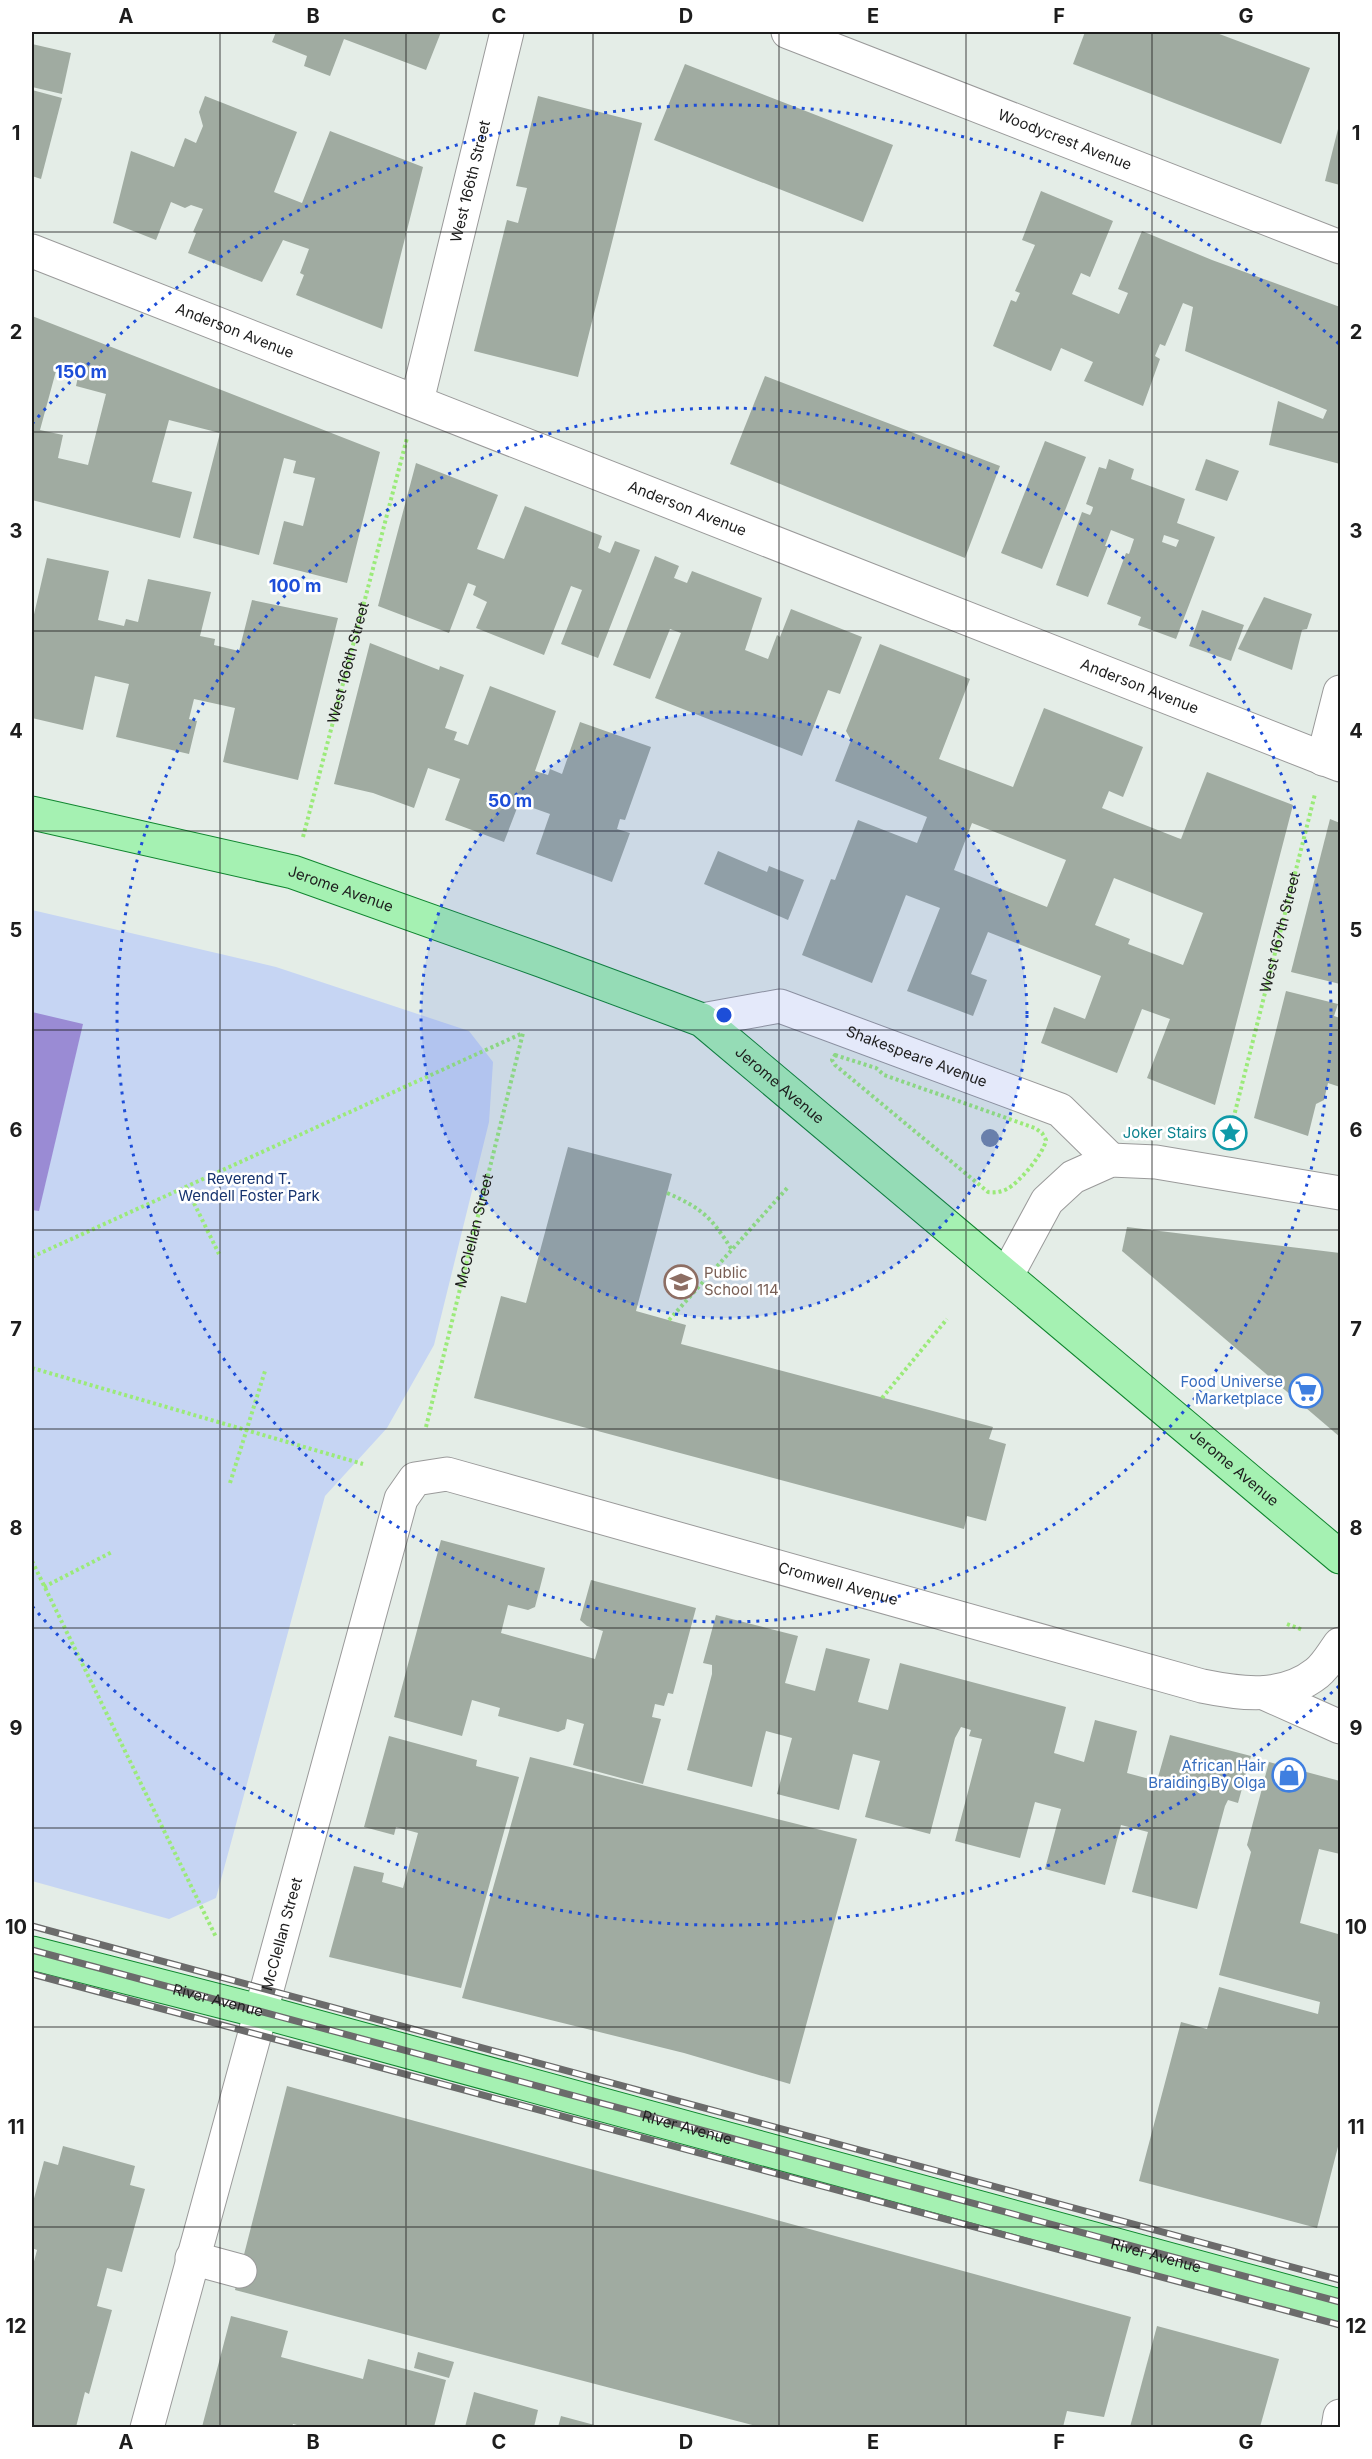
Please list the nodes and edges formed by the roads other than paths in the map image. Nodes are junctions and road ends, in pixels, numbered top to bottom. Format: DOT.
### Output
graph roads {
  1 [pos="507,32"];
  2 [pos="788,32"];
  3 [pos="1341,248"];
  4 [pos="32,251"];
  5 [pos="417,401"];
  6 [pos="1341,693"];
  7 [pos="1332,762"];
  8 [pos="32,813"];
  9 [pos="702,1020"];
  10 [pos="1111,1160"];
  11 [pos="1341,1193"];
  12 [pos="1007,1275"];
  13 [pos="415,1479"];
  14 [pos="1341,1557"];
  15 [pos="1341,1644"];
  16 [pos="1264,1693"];
  17 [pos="1341,1727"];
  18 [pos="32,1953"];
  19 [pos="259,2011"];
  20 [pos="192,2258"];
  21 [pos="240,2271"];
  22 [pos="1341,2306"];
  23 [pos="1341,2416"];
  24 [pos="147,2427"];
  25 [pos="1338,2427"];
  1 -- 5 [label="street, West 166th Street"];
  2 -- 3 [label="street, Woodycrest Avenue"];
  4 -- 5 [label="street, Anderson Avenue"];
  5 -- 7 [label="street, Anderson Avenue"];
  6 -- 7 [label="street"];
  8 -- 9 [label="main road, Jerome Avenue"];
  9 -- 10 [label="street, Shakespeare Avenue"];
  9 -- 12 [label="main road, Jerome Avenue"];
  10 -- 11 [label="street"];
  10 -- 12 [label="street"];
  12 -- 14 [label="main road, Jerome Avenue"];
  13 -- 16 [label="street, Cromwell Avenue"];
  13 -- 19 [label="street, McClellan Street"];
  15 -- 16 [label="street, Cromwell Avenue"];
  16 -- 17 [label="street, Cromwell Avenue"];
  18 -- 19 [label="main road, River Avenue"];
  19 -- 20 [label="street, McClellan Street"];
  19 -- 22 [label="main road, River Avenue"];
  20 -- 21 [label="street"];
  20 -- 24 [label="street, McClellan Street"];
  23 -- 25 [label="street"];
}
